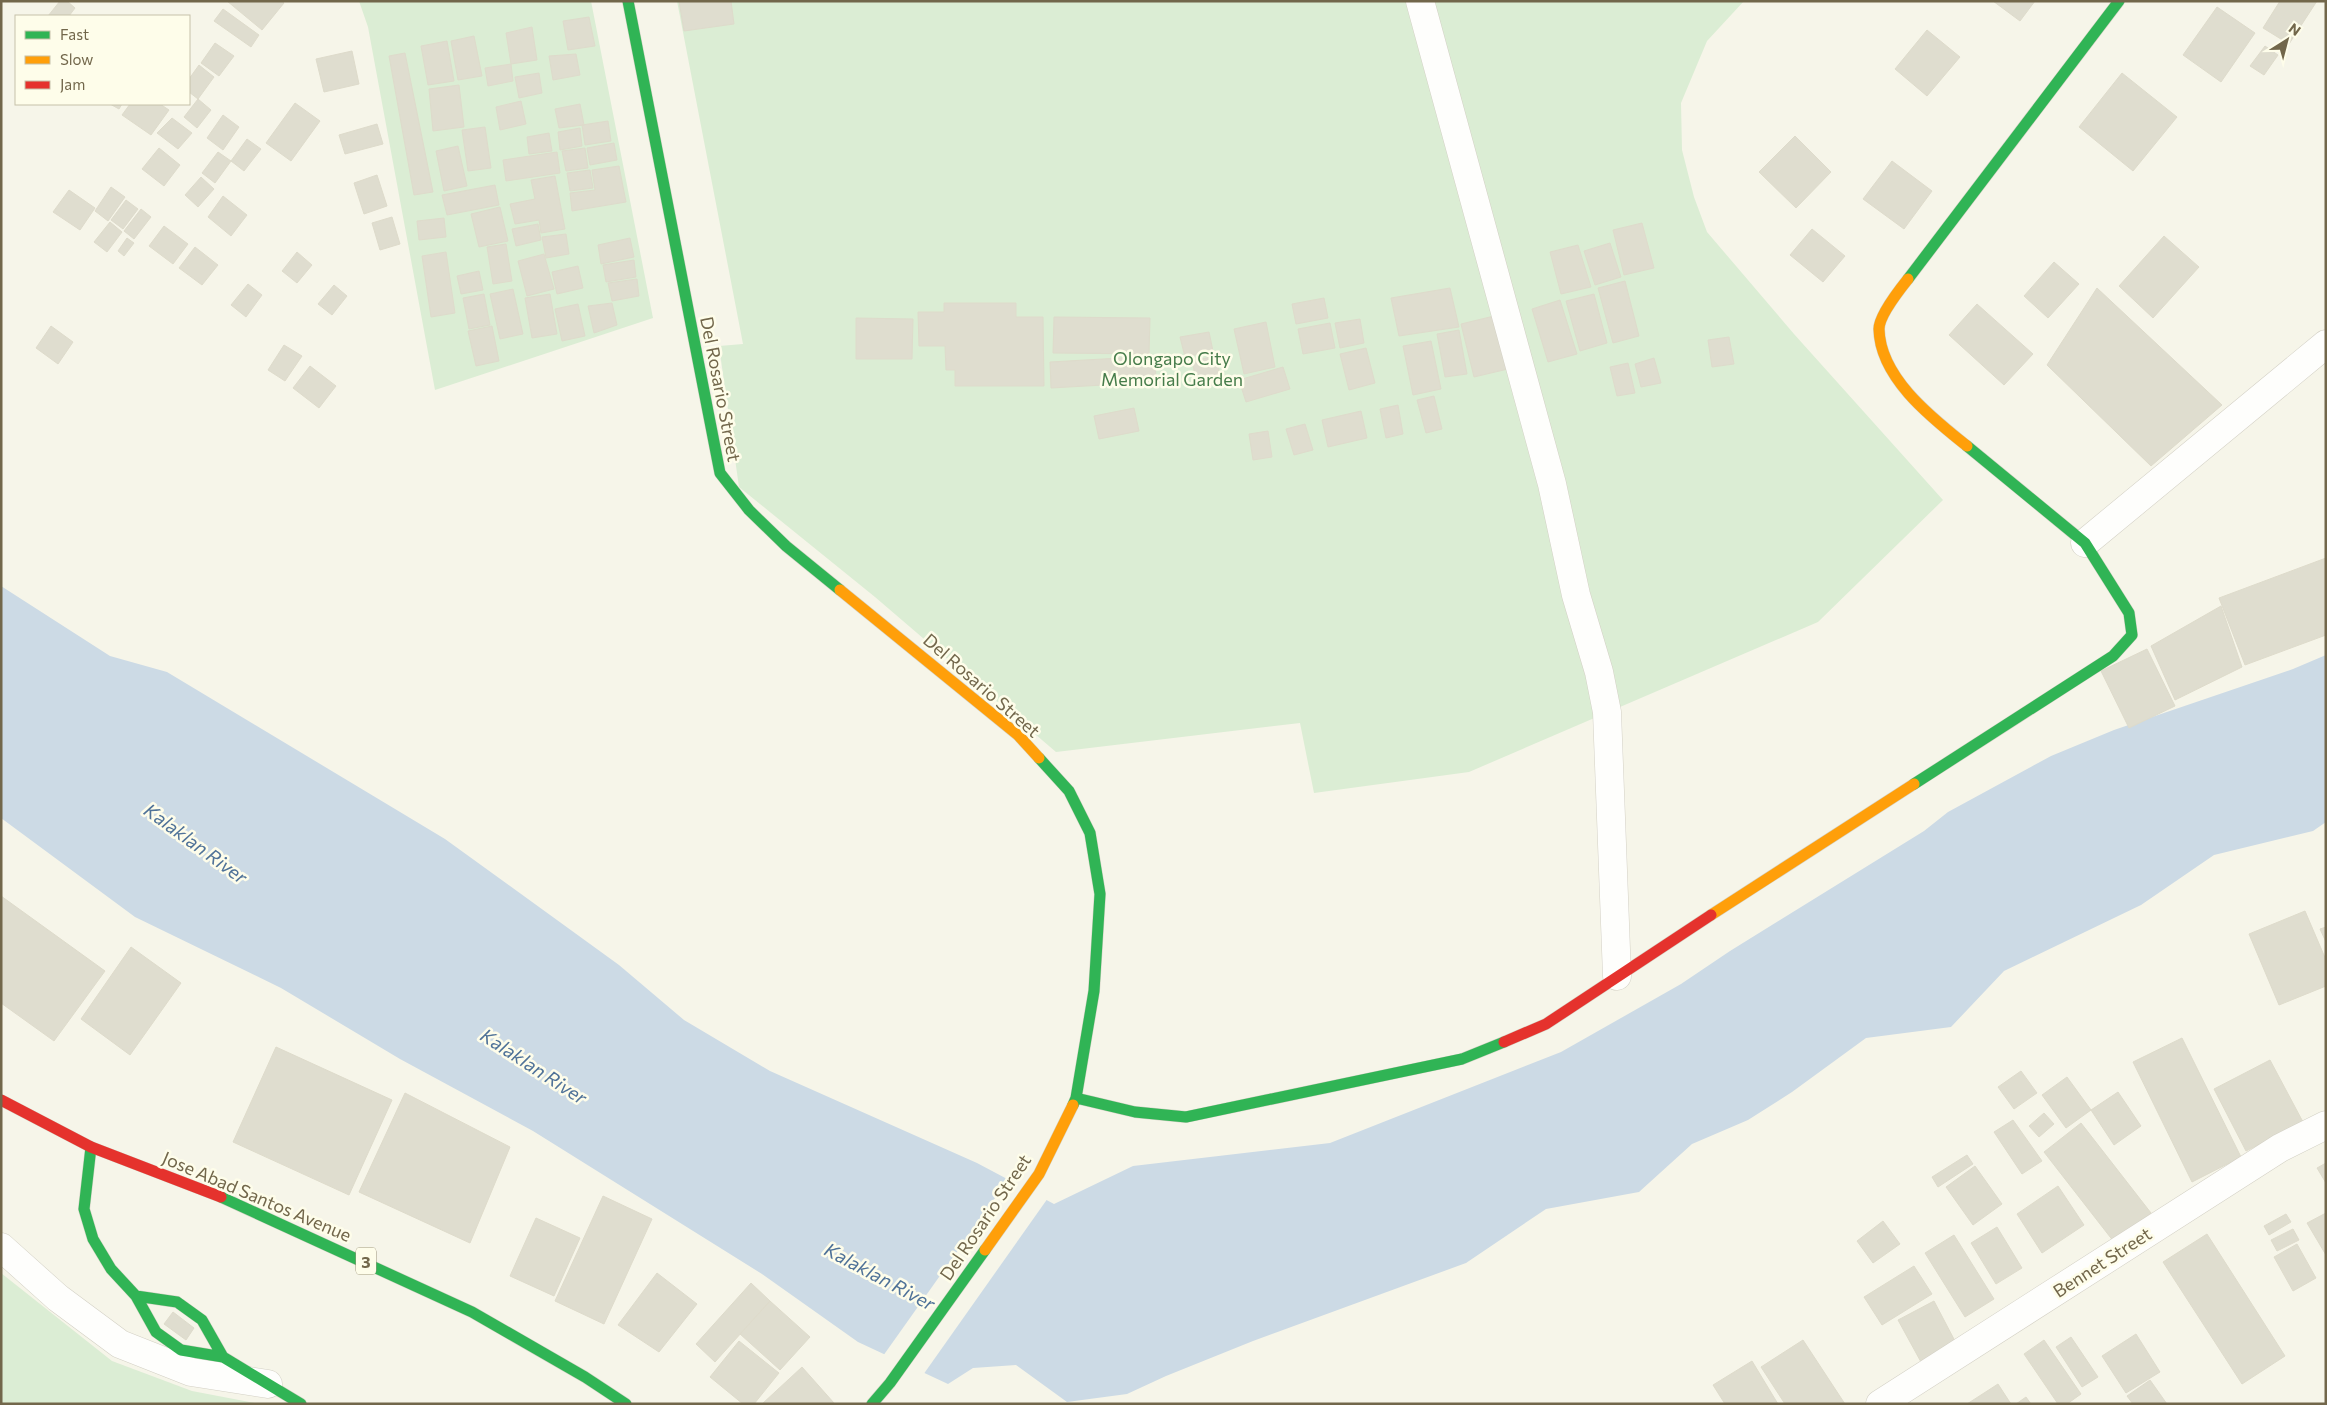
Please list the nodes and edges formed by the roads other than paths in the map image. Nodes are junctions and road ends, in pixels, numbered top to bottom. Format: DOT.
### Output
graph roads {
  1 [pos="628,1"];
  2 [pos="1420,1"];
  3 [pos="2119,1"];
  4 [pos="2326,344"];
  5 [pos="2085,543"];
  6 [pos="1617,976"];
  7 [pos="1076,1098"];
  8 [pos="1,1100"];
  9 [pos="2326,1125"];
  10 [pos="92,1147"];
  11 [pos="1,1248"];
  12 [pos="136,1296"];
  13 [pos="223,1357"];
  14 [pos="270,1384"];
  15 [pos="301,1404"];
  16 [pos="626,1404"];
  17 [pos="872,1404"];
  18 [pos="1880,1404"];
  1 -- 7 [label="main road, Del Rosario Street"];
  2 -- 6 [label="street"];
  3 -- 5 [label="main road"];
  4 -- 5 [label="street"];
  5 -- 6 [label="main road"];
  6 -- 7 [label="main road"];
  7 -- 17 [label="main road, Del Rosario Street"];
  8 -- 10 [label="main road, Jose Abad Santos Avenue / 3"];
  9 -- 18 [label="street, Bennet Street"];
  10 -- 12 [label="main road"];
  10 -- 16 [label="main road, Jose Abad Santos Avenue / 3"];
  11 -- 14 [label="street"];
  12 -- 13 [label="main road"];
  12 -- 13 [label="main road"];
  13 -- 14 [label="main road"];
  14 -- 15 [label="main road"];
}
